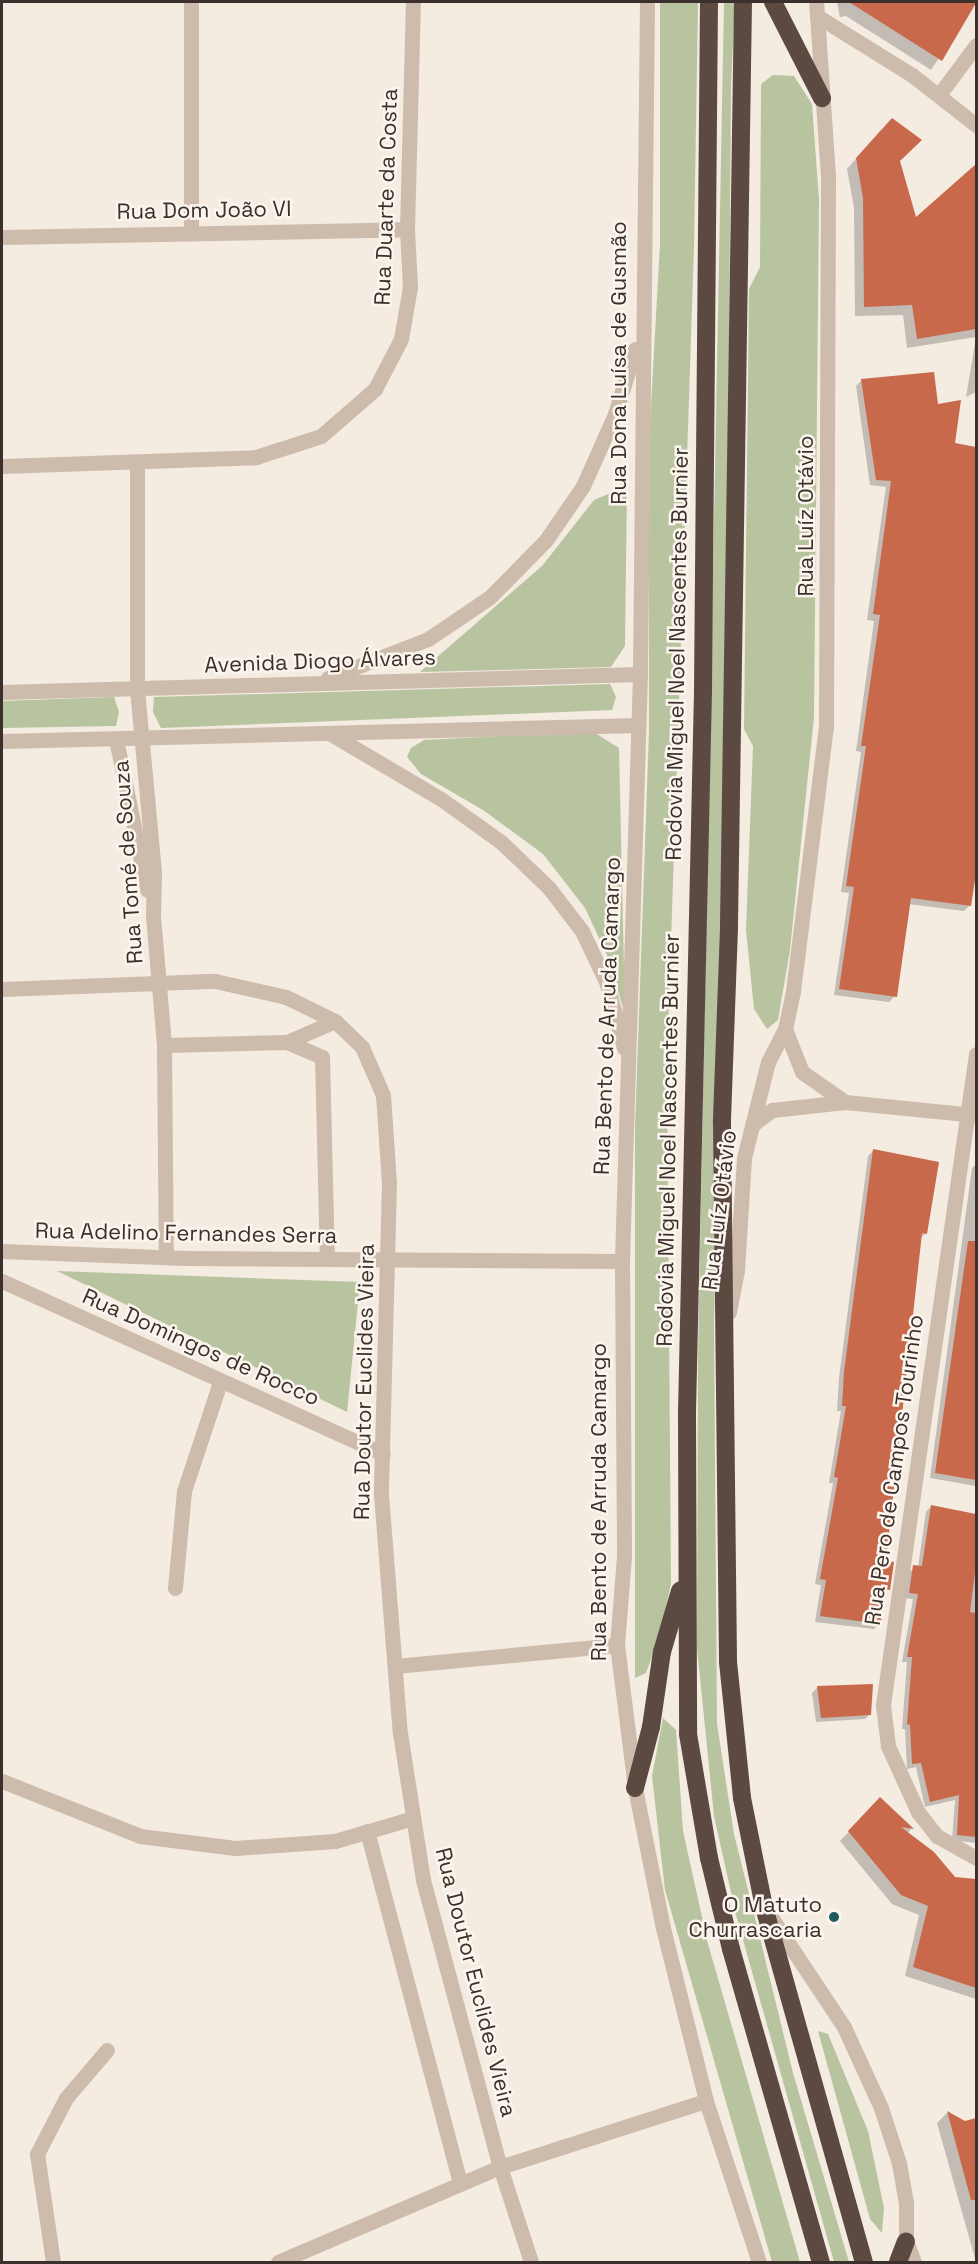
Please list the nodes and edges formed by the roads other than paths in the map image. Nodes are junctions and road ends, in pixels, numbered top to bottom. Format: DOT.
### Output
graph roads {
  1 [pos="191,2"];
  2 [pos="413,2"];
  3 [pos="647,2"];
  4 [pos="709,2"];
  5 [pos="743,2"];
  6 [pos="773,2"];
  7 [pos="817,9"];
  8 [pos="976,45"];
  9 [pos="939,95"];
  10 [pos="822,98"];
  11 [pos="976,125"];
  12 [pos="407,229"];
  13 [pos="191,232"];
  14 [pos="2,237"];
  15 [pos="640,332"];
  16 [pos="137,464"];
  17 [pos="2,466"];
  18 [pos="640,674"];
  19 [pos="319,682"];
  20 [pos="137,689"];
  21 [pos="2,692"];
  22 [pos="638,725"];
  23 [pos="331,734"];
  24 [pos="143,738"];
  25 [pos="116,739"];
  26 [pos="2,741"];
  27 [pos="153,916"];
  28 [pos="158,984"];
  29 [pos="2,989"];
  30 [pos="335,1021"];
  31 [pos="785,1029"];
  32 [pos="287,1042"];
  33 [pos="164,1045"];
  34 [pos="976,1054"];
  35 [pos="627,1061"];
  36 [pos="845,1102"];
  37 [pos="972,1114"];
  38 [pos="752,1125"];
  39 [pos="2,1251"];
  40 [pos="166,1257"];
  41 [pos="327,1259"];
  42 [pos="389,1261"];
  43 [pos="622,1261"];
  44 [pos="2,1281"];
  45 [pos="725,1330"];
  46 [pos="220,1382"];
  47 [pos="383,1454"];
  48 [pos="687,1569"];
  49 [pos="175,1588"];
  50 [pos="617,1645"];
  51 [pos="395,1666"];
  52 [pos="2,1781"];
  53 [pos="635,1788"];
  54 [pos="414,1818"];
  55 [pos="367,1831"];
  56 [pos="976,1858"];
  57 [pos="764,1907"];
  58 [pos="107,2050"];
  59 [pos="706,2101"];
  60 [pos="500,2167"];
  61 [pos="460,2182"];
  62 [pos="906,2241"];
  63 [pos="296,2259"];
  64 [pos="53,2262"];
  65 [pos="278,2262"];
  66 [pos="531,2262"];
  67 [pos="759,2262"];
  68 [pos="821,2262"];
  69 [pos="864,2262"];
  70 [pos="898,2262"];
  71 [pos="914,2262"];
  1 -- 13 [label="street"];
  2 -- 12 [label="street, Rua Duarte da Costa"];
  3 -- 15 [label="street, Rua Dona Luísa de Gusmão"];
  4 -- 48 [label="highway, Rodovia Miguel Noel Nascentes Burnier"];
  5 -- 45 [label="highway"];
  6 -- 10 [label="highway"];
  7 -- 9 [label="street"];
  7 -- 10 [label="street, Rua Luíz Otávio"];
  8 -- 9 [label="street"];
  9 -- 11 [label="street"];
  10 -- 31 [label="street, Rua Luíz Otávio"];
  12 -- 13 [label="street, Rua Dom João VI"];
  12 -- 16 [label="street, Rua Duarte da Costa"];
  13 -- 14 [label="street, Rua Dom João VI"];
  15 -- 18 [label="street, Rua Dona Luísa de Gusmão"];
  15 -- 19 [label="street"];
  16 -- 17 [label="street, Rua Duarte da Costa"];
  16 -- 20 [label="street, Rua Tomé de Souza"];
  18 -- 19 [label="street, Avenida Diogo Álvares"];
  18 -- 22 [label="street, Rua Dona Luísa de Gusmão"];
  19 -- 20 [label="street, Avenida Diogo Álvares"];
  20 -- 21 [label="street, Avenida Diogo Álvares"];
  20 -- 24 [label="street, Rua Tomé de Souza"];
  22 -- 23 [label="street"];
  22 -- 35 [label="street, Rua Bento de Arruda Camargo"];
  23 -- 24 [label="street"];
  23 -- 35 [label="street"];
  24 -- 25 [label="street"];
  24 -- 27 [label="street, Rua Tomé de Souza"];
  25 -- 26 [label="street"];
  25 -- 27 [label="street"];
  27 -- 28 [label="street, Rua Tomé de Souza"];
  28 -- 29 [label="street, Rua Doutor Euclides Vieira"];
  28 -- 30 [label="street, Rua Doutor Euclides Vieira"];
  28 -- 33 [label="street, Rua Tomé de Souza"];
  30 -- 32 [label="street"];
  30 -- 42 [label="street, Rua Doutor Euclides Vieira"];
  31 -- 36 [label="street"];
  31 -- 38 [label="street, Rua Luíz Otávio"];
  32 -- 33 [label="street, Rua Doutor Euclides Vieira"];
  32 -- 41 [label="street, Rua Doutor Euclides Vieira"];
  33 -- 40 [label="street, Rua Tomé de Souza"];
  34 -- 37 [label="street, Rua Pero de Campos Tourinho"];
  35 -- 43 [label="street, Rua Bento de Arruda Camargo"];
  36 -- 37 [label="street"];
  36 -- 38 [label="street"];
  37 -- 56 [label="street, Rua Pero de Campos Tourinho"];
  38 -- 45 [label="street, Rua Luíz Otávio"];
  39 -- 40 [label="street, Rua Adelino Fernandes Serra"];
  40 -- 41 [label="street, Rua Adelino Fernandes Serra"];
  41 -- 42 [label="street, Rua Adelino Fernandes Serra"];
  42 -- 43 [label="street, Rua Adelino Fernandes Serra"];
  42 -- 47 [label="street, Rua Doutor Euclides Vieira"];
  43 -- 50 [label="street, Rua Bento de Arruda Camargo"];
  44 -- 46 [label="street, Rua Domingos de Rocco"];
  45 -- 57 [label="highway"];
  46 -- 47 [label="street, Rua Domingos de Rocco"];
  46 -- 49 [label="street"];
  47 -- 51 [label="street, Rua Doutor Euclides Vieira"];
  48 -- 53 [label="highway"];
  48 -- 68 [label="highway, Rodovia Miguel Noel Nascentes Burnier"];
  50 -- 51 [label="street"];
  50 -- 53 [label="street, Rua Bento de Arruda Camargo"];
  51 -- 54 [label="street, Rua Doutor Euclides Vieira"];
  52 -- 55 [label="street"];
  53 -- 59 [label="street, Rua Bento de Arruda Camargo"];
  54 -- 55 [label="street"];
  54 -- 60 [label="street, Rua Doutor Euclides Vieira"];
  55 -- 61 [label="street"];
  57 -- 62 [label="street"];
  57 -- 69 [label="highway"];
  58 -- 64 [label="street"];
  59 -- 60 [label="street"];
  59 -- 67 [label="street, Rua Bento de Arruda Camargo"];
  60 -- 61 [label="street"];
  60 -- 66 [label="street, Rua Doutor Euclides Vieira"];
  61 -- 63 [label="street"];
  62 -- 70 [label="highway"];
  62 -- 71 [label="street"];
  63 -- 65 [label="street"];
}
